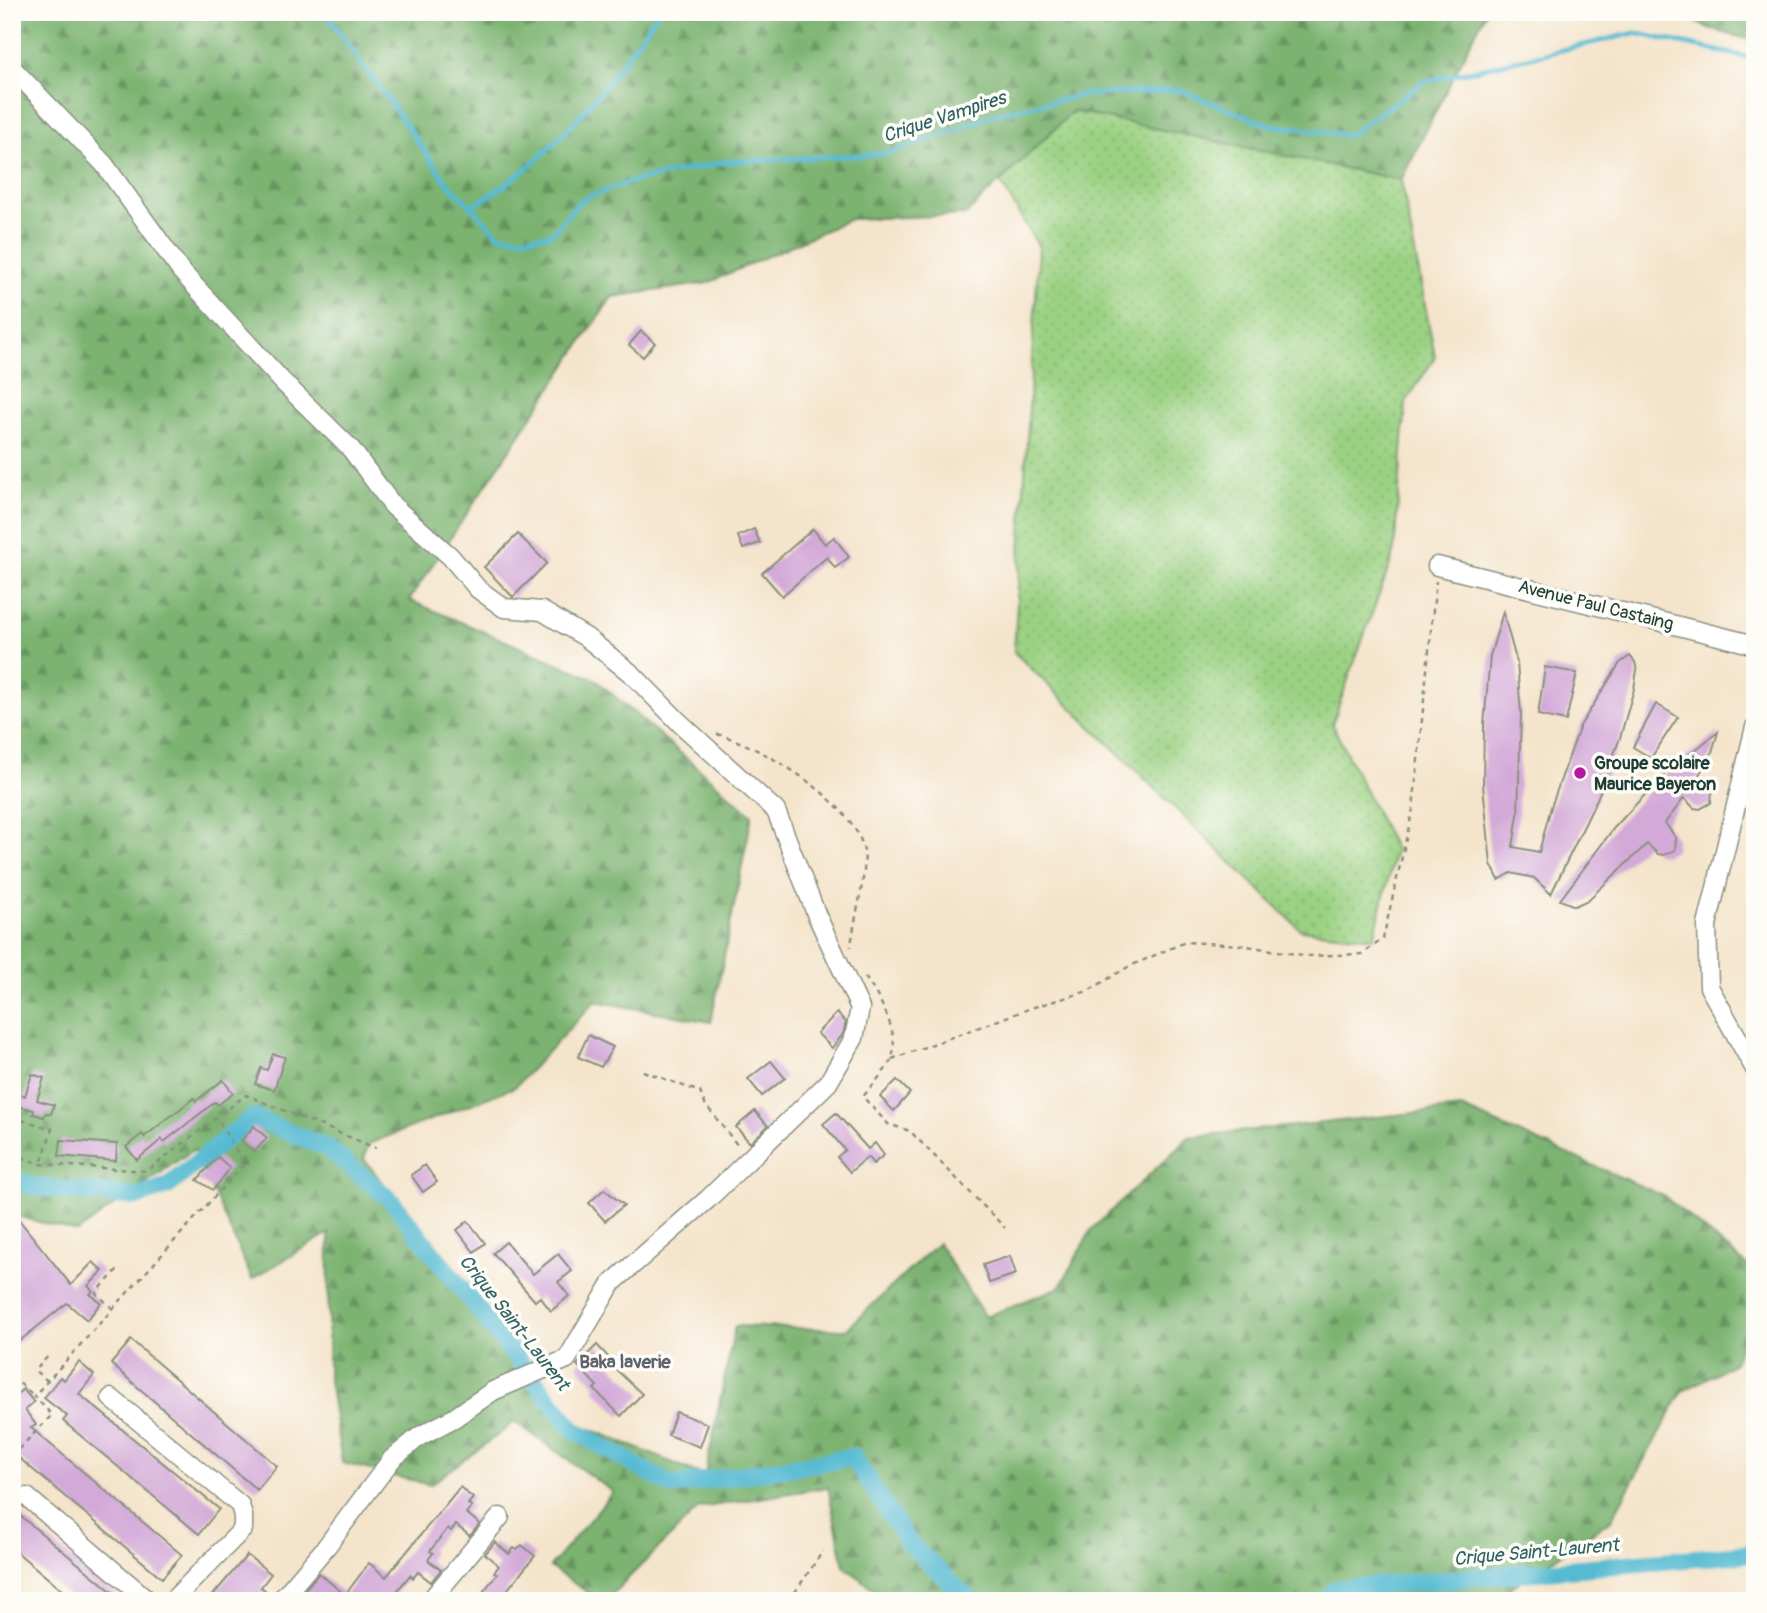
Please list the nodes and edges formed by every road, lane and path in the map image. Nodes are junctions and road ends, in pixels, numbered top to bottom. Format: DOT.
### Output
graph roads {
  1 [pos="12,68"];
  2 [pos="1437,566"];
  3 [pos="1755,645"];
  4 [pos="1755,727"];
  5 [pos="717,733"];
  6 [pos="850,952"];
  7 [pos="863,973"];
  8 [pos="892,1059"];
  9 [pos="1755,1069"];
  10 [pos="643,1071"];
  11 [pos="12,1117"];
  12 [pos="217,1118"];
  13 [pos="376,1149"];
  14 [pos="12,1154"];
  15 [pos="750,1159"];
  16 [pos="41,1164"];
  17 [pos="1005,1228"];
  18 [pos="119,1268"];
  19 [pos="113,1309"];
  20 [pos="49,1355"];
  21 [pos="48,1381"];
  22 [pos="12,1385"];
  23 [pos="34,1396"];
  24 [pos="111,1398"];
  25 [pos="12,1456"];
  26 [pos="27,1497"];
  27 [pos="500,1517"];
  28 [pos="823,1551"];
  29 [pos="149,1601"];
  30 [pos="172,1601"];
  31 [pos="280,1601"];
  32 [pos="430,1601"];
  33 [pos="789,1601"];
  1 -- 15 [label="street"];
  2 -- 3 [label="street, Avenue Paul Castaing"];
  2 -- 8 [label="path"];
  4 -- 9 [label="street"];
  5 -- 6 [label="path"];
  7 -- 8 [label="path"];
  8 -- 17 [label="path"];
  10 -- 15 [label="path"];
  11 -- 16 [label="path"];
  12 -- 13 [label="path"];
  12 -- 16 [label="path"];
  12 -- 19 [label="path"];
  14 -- 16 [label="path"];
  15 -- 31 [label="street"];
  18 -- 19 [label="path"];
  19 -- 21 [label="path"];
  20 -- 21 [label="path"];
  21 -- 23 [label="path"];
  22 -- 23 [label="path"];
  23 -- 25 [label="path"];
  24 -- 30 [label="street"];
  26 -- 29 [label="street"];
  27 -- 32 [label="street"];
  28 -- 33 [label="path"];
}
